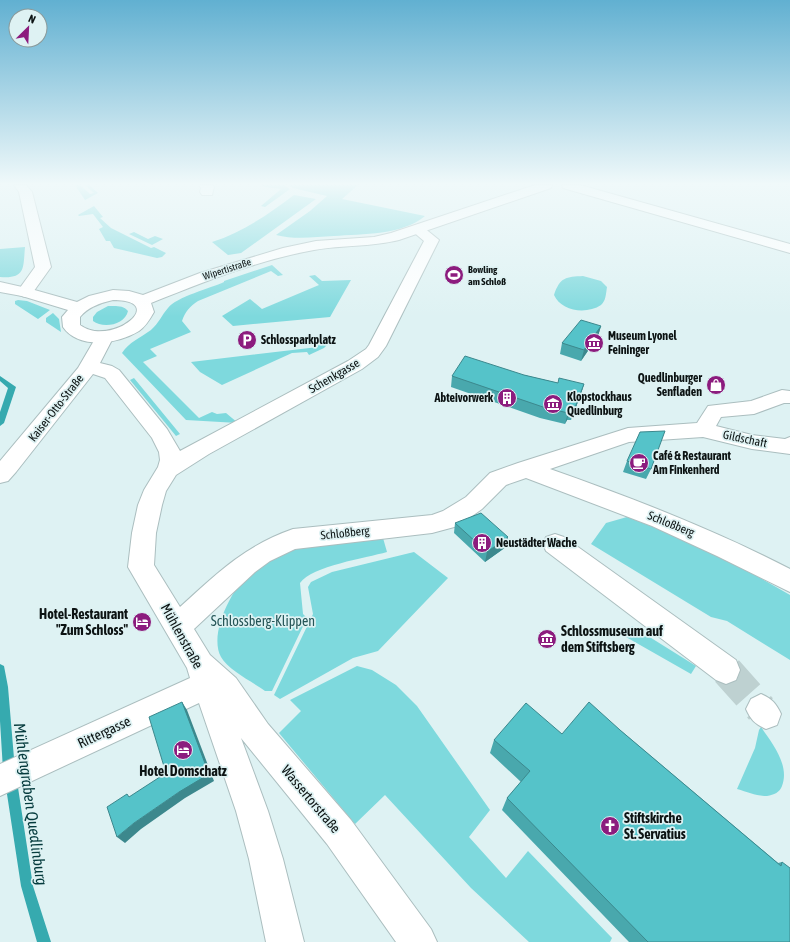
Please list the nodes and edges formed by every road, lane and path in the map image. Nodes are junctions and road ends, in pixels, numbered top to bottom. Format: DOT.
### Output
graph roads {
  1 [pos="34,229"];
  2 [pos="421,229"];
  3 [pos="722,229"];
  4 [pos="418,230"];
  5 [pos="790,249"];
  6 [pos="0,287"];
  7 [pos="25,292"];
  8 [pos="142,301"];
  9 [pos="80,308"];
  10 [pos="105,336"];
  11 [pos="88,367"];
  12 [pos="790,397"];
  13 [pos="703,430"];
  14 [pos="644,433"];
  15 [pos="789,447"];
  16 [pos="168,468"];
  17 [pos="526,469"];
  18 [pos="0,474"];
  19 [pos="555,544"];
  20 [pos="790,581"];
  21 [pos="178,626"];
  22 [pos="726,670"];
  23 [pos="203,673"];
  24 [pos="10,776"];
  25 [pos="285,942"];
  26 [pos="418,942"];
  1 -- 7 [label="street"];
  2 -- 4 [label="street, Wipertistraße"];
  3 -- 5 [label="street"];
  4 -- 8 [label="street, Wipertistraße"];
  4 -- 16 [label="street, Schenkgasse"];
  6 -- 7 [label="street"];
  7 -- 9 [label="street"];
  8 -- 9 [label="street"];
  8 -- 10 [label="street"];
  9 -- 10 [label="street"];
  10 -- 11 [label="street, Kaiser-Otto-Straße"];
  11 -- 16 [label="street"];
  11 -- 18 [label="street, Kaiser-Otto-Straße"];
  12 -- 13 [label="street"];
  13 -- 14 [label="street, Gildschaft"];
  13 -- 15 [label="street, Gildschaft"];
  14 -- 17 [label="street, Schloßberg"];
  16 -- 21 [label="street, Mühlenstraße"];
  17 -- 20 [label="street, Schloßberg"];
  17 -- 21 [label="street, Schloßberg"];
  19 -- 22 [label="street"];
  21 -- 23 [label="street, Mühlenstraße"];
  23 -- 24 [label="street, Rittergasse"];
  23 -- 25 [label="street, Mühlenstraße"];
  23 -- 26 [label="street, Wassertorstraße"];
}
